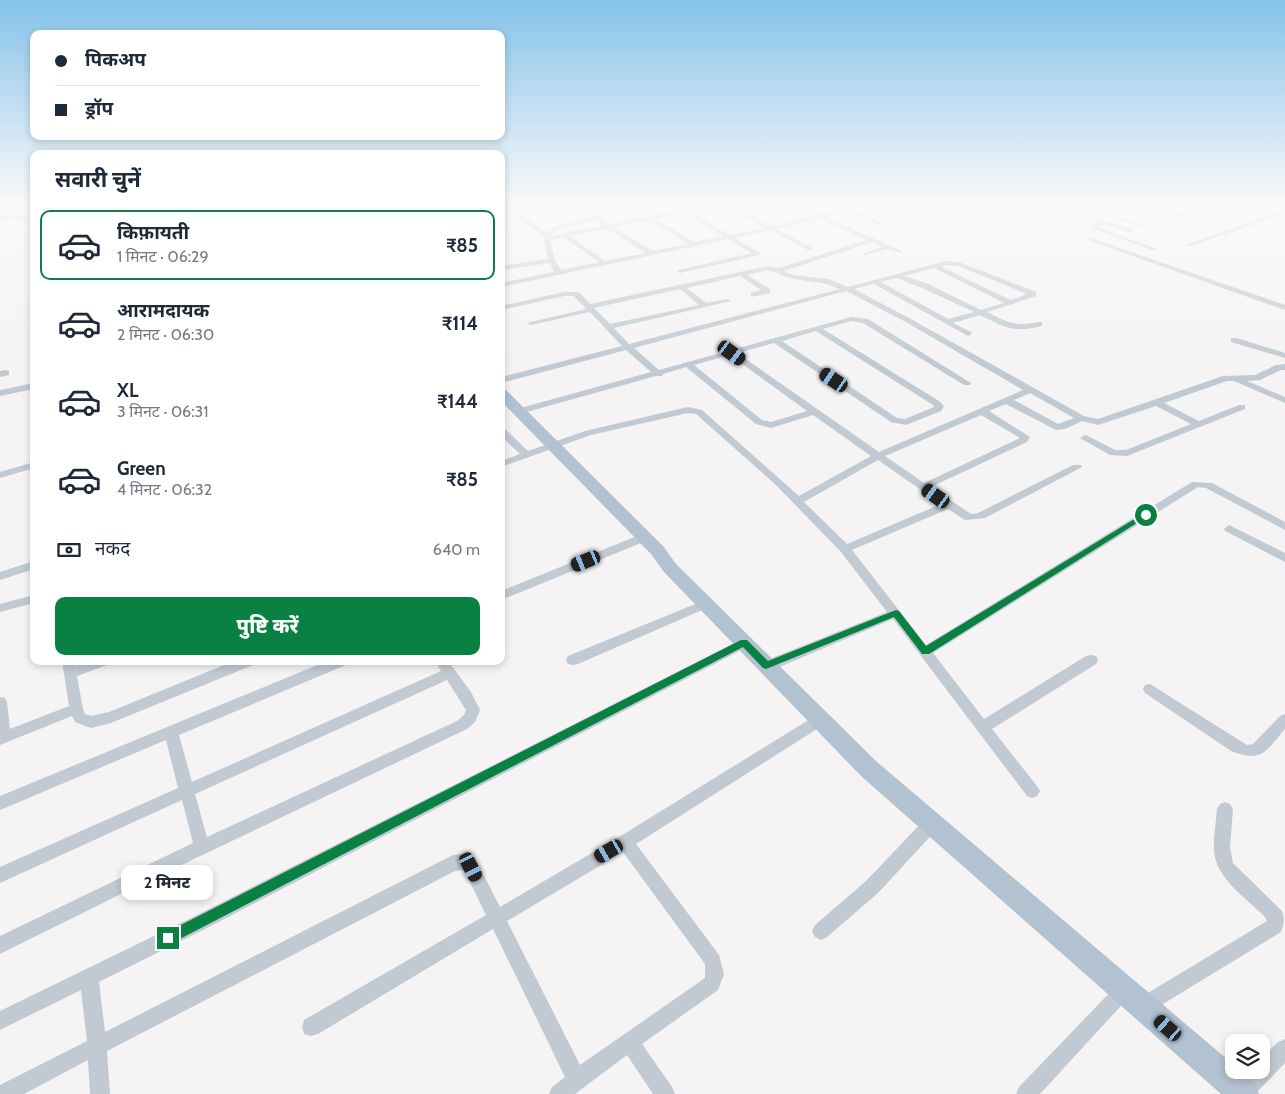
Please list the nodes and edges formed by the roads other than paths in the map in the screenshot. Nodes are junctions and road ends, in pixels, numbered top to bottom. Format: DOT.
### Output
graph roads {
  1 [pos="551,258"];
  2 [pos="597,258"];
  3 [pos="634,258"];
  4 [pos="740,258"];
  5 [pos="816,258"];
  6 [pos="1143,258"];
  7 [pos="552,261"];
  8 [pos="605,264"];
  9 [pos="934,266"];
  10 [pos="505,267"];
  11 [pos="779,270"];
  12 [pos="680,272"];
  13 [pos="559,274"];
  14 [pos="741,274"];
  15 [pos="895,277"];
  16 [pos="875,282"];
  17 [pos="505,284"];
  18 [pos="682,287"];
  19 [pos="848,290"];
  20 [pos="754,295"];
  21 [pos="727,301"];
  22 [pos="1011,303"];
  23 [pos="705,306"];
  24 [pos="505,307"];
  25 [pos="590,308"];
  26 [pos="1285,308"];
  27 [pos="981,312"];
  28 [pos="947,322"];
  29 [pos="531,323"];
  30 [pos="1039,324"];
  31 [pos="608,327"];
  32 [pos="816,328"];
  33 [pos="968,334"];
  34 [pos="775,340"];
  35 [pos="1234,340"];
  36 [pos="1246,344"];
  37 [pos="628,346"];
  38 [pos="1285,348"];
  39 [pos="732,353"];
  40 [pos="1285,356"];
  41 [pos="688,366"];
  42 [pos="1285,367"];
  43 [pos="659,374"];
  44 [pos="1232,377"];
  45 [pos="505,379"];
  46 [pos="967,383"];
  47 [pos="30,387"];
  48 [pos="1028,390"];
  49 [pos="1,394"];
  50 [pos="505,396"];
  51 [pos="1006,400"];
  52 [pos="1285,400"];
  53 [pos="1156,402"];
  54 [pos="505,404"];
  55 [pos="1242,407"];
  56 [pos="520,411"];
  57 [pos="982,411"];
  58 [pos="814,412"];
  59 [pos="1081,418"];
  60 [pos="1198,424"];
  61 [pos="505,434"];
  62 [pos="1085,438"];
  63 [pos="551,446"];
  64 [pos="526,455"];
  65 [pos="878,456"];
  66 [pos="505,463"];
  67 [pos="30,466"];
  68 [pos="1077,467"];
  69 [pos="0,476"];
  70 [pos="923,487"];
  71 [pos="798,501"];
  72 [pos="948,505"];
  73 [pos="1283,523"];
  74 [pos="1229,529"];
  75 [pos="637,540"];
  76 [pos="845,549"];
  77 [pos="1285,558"];
  78 [pos="30,567"];
  79 [pos="670,568"];
  80 [pos="0,576"];
  81 [pos="505,594"];
  82 [pos="30,600"];
  83 [pos="705,604"];
  84 [pos="0,608"];
  85 [pos="896,613"];
  86 [pos="744,643"];
  87 [pos="925,652"];
  88 [pos="572,660"];
  89 [pos="1091,660"];
  90 [pos="238,665"];
  91 [pos="331,665"];
  92 [pos="766,666"];
  93 [pos="69,667"];
  94 [pos="445,667"];
  95 [pos="1150,689"];
  96 [pos="0,702"];
  97 [pos="76,709"];
  98 [pos="820,720"];
  99 [pos="1285,720"];
  100 [pos="983,727"];
  101 [pos="171,732"];
  102 [pos="2,738"];
  103 [pos="186,791"];
  104 [pos="1032,791"];
  105 [pos="0,804"];
  106 [pos="1225,809"];
  107 [pos="932,823"];
  108 [pos="625,842"];
  109 [pos="202,847"];
  110 [pos="0,874"];
  111 [pos="496,916"];
  112 [pos="820,931"];
  113 [pos="0,945"];
  114 [pos="89,977"];
  115 [pos="1124,990"];
  116 [pos="1144,1007"];
  117 [pos="0,1021"];
  118 [pos="310,1027"];
  119 [pos="629,1042"];
  120 [pos="97,1046"];
  121 [pos="1285,1049"];
  122 [pos="577,1080"];
  123 [pos="1243,1093"];
  124 [pos="3,1094"];
  125 [pos="100,1094"];
  126 [pos="559,1094"];
  127 [pos="665,1094"];
  128 [pos="1026,1094"];
  1 -- 7 [label="street"];
  2 -- 8 [label="street"];
  3 -- 8 [label="street"];
  4 -- 12 [label="street"];
  5 -- 11 [label="street"];
  6 -- 26 [label="street"];
  7 -- 10 [label="street"];
  7 -- 13 [label="street"];
  8 -- 13 [label="street"];
  9 -- 15 [label="street"];
  9 -- 22 [label="street"];
  9 -- 22 [label="street"];
  11 -- 14 [label="street"];
  11 -- 19 [label="street"];
  13 -- 17 [label="street"];
  14 -- 18 [label="street"];
  14 -- 20 [label="street"];
  15 -- 16 [label="street"];
  15 -- 27 [label="street"];
  16 -- 19 [label="street"];
  16 -- 28 [label="street"];
  18 -- 23 [label="street"];
  18 -- 25 [label="street"];
  19 -- 37 [label="street"];
  19 -- 48 [label="street"];
  21 -- 23 [label="street"];
  22 -- 27 [label="street"];
  23 -- 31 [label="street"];
  24 -- 25 [label="street"];
  25 -- 29 [label="street"];
  25 -- 31 [label="street"];
  27 -- 28 [label="street"];
  27 -- 30 [label="street"];
  28 -- 33 [label="street"];
  31 -- 37 [label="street"];
  32 -- 34 [label="street"];
  32 -- 34 [label="street"];
  32 -- 46 [label="street"];
  34 -- 39 [label="street"];
  35 -- 36 [label="street"];
  36 -- 38 [label="street"];
  36 -- 40 [label="street"];
  37 -- 43 [label="street"];
  37 -- 45 [label="street"];
  39 -- 41 [label="street"];
  39 -- 58 [label="street"];
  41 -- 43 [label="street"];
  41 -- 58 [label="street"];
  42 -- 44 [label="street"];
  43 -- 56 [label="street"];
  44 -- 52 [label="street"];
  44 -- 53 [label="street"];
  47 -- 49 [label="street"];
  48 -- 51 [label="street"];
  48 -- 59 [label="street"];
  50 -- 56 [label="main road"];
  51 -- 57 [label="street"];
  51 -- 59 [label="street"];
  53 -- 59 [label="street"];
  53 -- 60 [label="street"];
  54 -- 63 [label="main road"];
  55 -- 60 [label="street"];
  56 -- 63 [label="main road"];
  57 -- 65 [label="street"];
  57 -- 70 [label="street"];
  58 -- 65 [label="street"];
  60 -- 62 [label="street"];
  61 -- 64 [label="street"];
  63 -- 64 [label="street"];
  63 -- 71 [label="street"];
  63 -- 75 [label="main road"];
  63 -- 79 [label="main road"];
  64 -- 66 [label="street"];
  65 -- 70 [label="street"];
  65 -- 71 [label="street"];
  67 -- 69 [label="street"];
  68 -- 72 [label="street"];
  70 -- 72 [label="street"];
  71 -- 76 [label="street"];
  72 -- 76 [label="street"];
  73 -- 87 [label="street"];
  74 -- 77 [label="street"];
  75 -- 79 [label="main road"];
  75 -- 81 [label="street"];
  76 -- 85 [label="street"];
  78 -- 80 [label="street"];
  79 -- 83 [label="main road"];
  82 -- 84 [label="street"];
  83 -- 86 [label="main road"];
  83 -- 88 [label="street"];
  85 -- 87 [label="street"];
  85 -- 92 [label="street"];
  86 -- 92 [label="main road"];
  86 -- 114 [label="street"];
  87 -- 100 [label="street"];
  89 -- 100 [label="street"];
  90 -- 97 [label="street"];
  91 -- 101 [label="street"];
  92 -- 98 [label="main road"];
  93 -- 97 [label="street"];
  94 -- 103 [label="street"];
  94 -- 109 [label="street"];
  95 -- 99 [label="street"];
  96 -- 102 [label="street"];
  97 -- 102 [label="street"];
  98 -- 107 [label="main road"];
  98 -- 108 [label="street"];
  100 -- 104 [label="street"];
  101 -- 103 [label="street"];
  101 -- 105 [label="street"];
  103 -- 109 [label="street"];
  103 -- 110 [label="street"];
  106 -- 116 [label="street"];
  107 -- 112 [label="street"];
  107 -- 115 [label="main road"];
  108 -- 111 [label="street"];
  108 -- 119 [label="street"];
  109 -- 113 [label="street"];
  111 -- 118 [label="street"];
  111 -- 120 [label="street"];
  111 -- 122 [label="street"];
  114 -- 117 [label="street"];
  114 -- 120 [label="street"];
  115 -- 116 [label="main road"];
  115 -- 128 [label="street"];
  116 -- 123 [label="main road"];
  119 -- 122 [label="street"];
  119 -- 127 [label="street"];
  120 -- 124 [label="street"];
  120 -- 125 [label="street"];
  121 -- 123 [label="street"];
  122 -- 126 [label="street"];
}
